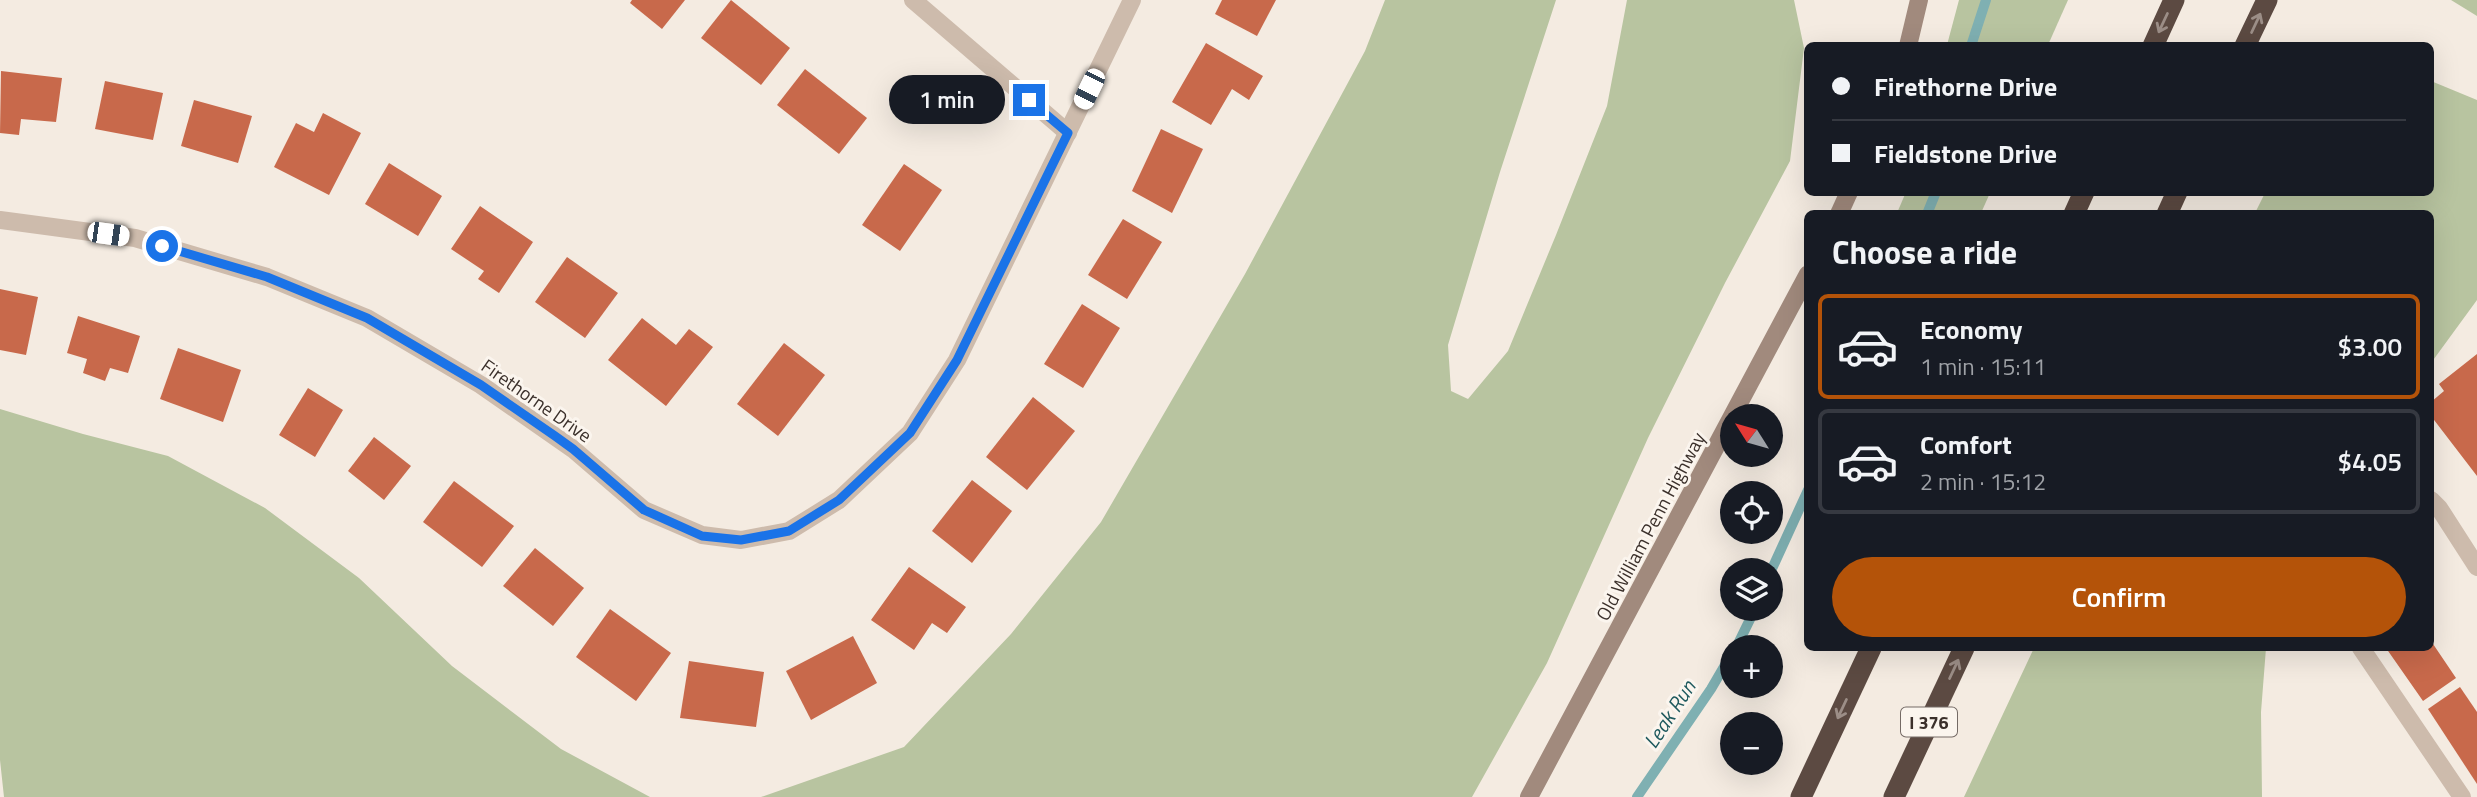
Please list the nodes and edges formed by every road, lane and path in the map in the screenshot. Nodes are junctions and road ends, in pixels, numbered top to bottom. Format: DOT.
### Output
graph roads {
  1 [pos="913,0"];
  2 [pos="1132,0"];
  3 [pos="1919,0"];
  4 [pos="2174,0"];
  5 [pos="2267,0"];
  6 [pos="1909,42"];
  7 [pos="2155,42"];
  8 [pos="2247,42"];
  9 [pos="1068,133"];
  10 [pos="0,220"];
  11 [pos="1804,281"];
  12 [pos="2434,503"];
  13 [pos="2477,567"];
  14 [pos="1870,651"];
  15 [pos="1963,651"];
  16 [pos="2363,651"];
  17 [pos="1529,797"];
  18 [pos="1801,797"];
  19 [pos="1894,797"];
  20 [pos="2462,797"];
  1 -- 9 [label="street"];
  2 -- 9 [label="street, Firethorne Drive"];
  3 -- 6 [label="main road"];
  4 -- 7 [label="highway, one-way"];
  8 -- 5 [label="highway, one-way"];
  9 -- 10 [label="street, Firethorne Drive"];
  11 -- 17 [label="main road, Old William Penn Highway"];
  12 -- 13 [label="street"];
  14 -- 18 [label="highway, one-way"];
  19 -- 15 [label="highway, I 376, one-way"];
  16 -- 20 [label="street"];
}
